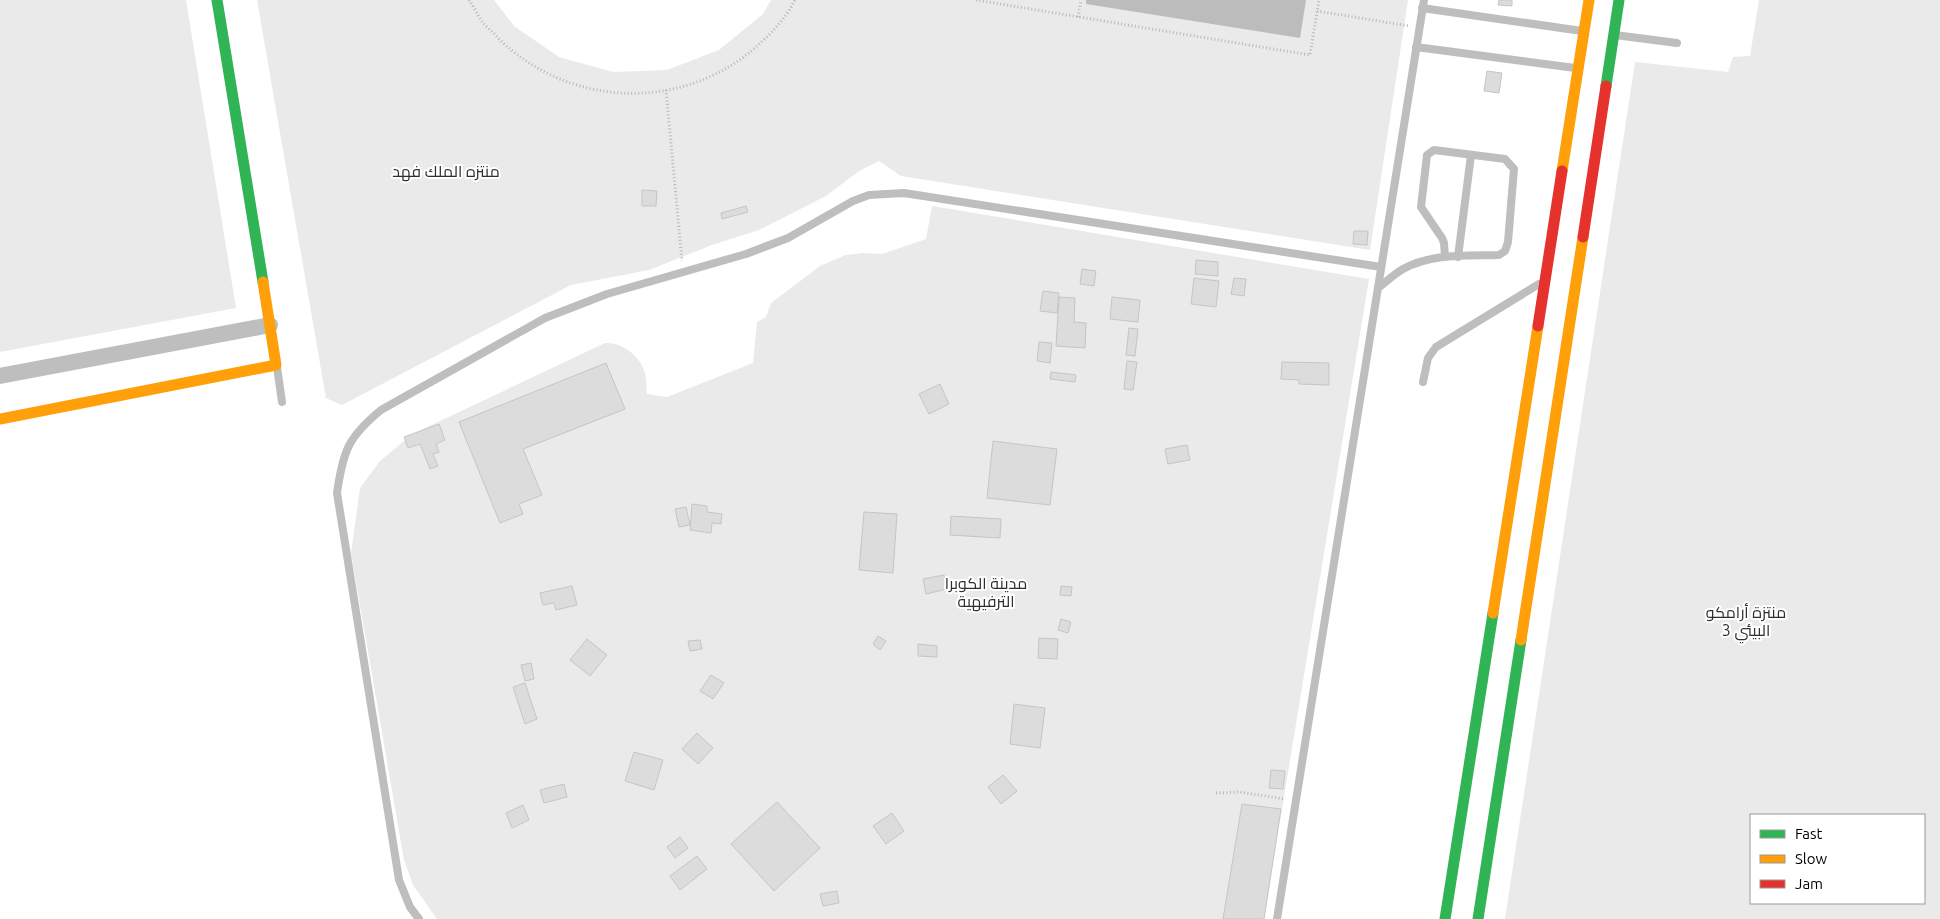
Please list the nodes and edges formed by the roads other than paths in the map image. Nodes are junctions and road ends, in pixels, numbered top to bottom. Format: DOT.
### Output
graph roads {
  1 [pos="217,0"];
  2 [pos="1589,0"];
  3 [pos="1618,0"];
  4 [pos="1423,4"];
  5 [pos="1584,31"];
  6 [pos="1614,35"];
  7 [pos="1677,43"];
  8 [pos="1416,47"];
  9 [pos="1578,69"];
  10 [pos="1583,138"];
  11 [pos="1471,155"];
  12 [pos="1458,256"];
  13 [pos="1444,257"];
  14 [pos="1381,267"];
  15 [pos="1560,282"];
  16 [pos="1378,288"];
  17 [pos="270,326"];
  18 [pos="276,365"];
  19 [pos="0,376"];
  20 [pos="1423,382"];
  21 [pos="282,402"];
  22 [pos="0,419"];
  23 [pos="1503,605"];
  24 [pos="1526,609"];
  25 [pos="420,919"];
  26 [pos="1278,919"];
  27 [pos="1445,919"];
  28 [pos="1478,919"];
  1 -- 17 [label="street"];
  2 -- 5 [label="street"];
  3 -- 6 [label="street"];
  4 -- 5 [label="lane"];
  4 -- 8 [label="lane"];
  5 -- 9 [label="street"];
  6 -- 7 [label="lane"];
  6 -- 10 [label="street"];
  8 -- 9 [label="lane"];
  8 -- 14 [label="lane"];
  9 -- 10 [label="street"];
  10 -- 15 [label="street"];
  10 -- 15 [label="street"];
  11 -- 12 [label="lane"];
  11 -- 12 [label="lane"];
  11 -- 13 [label="lane"];
  12 -- 13 [label="lane"];
  13 -- 16 [label="lane"];
  14 -- 16 [label="lane"];
  14 -- 25 [label="lane"];
  15 -- 20 [label="lane"];
  15 -- 23 [label="street"];
  15 -- 24 [label="street"];
  16 -- 26 [label="lane"];
  17 -- 18 [label="street"];
  17 -- 19 [label="street"];
  18 -- 21 [label="lane"];
  18 -- 22 [label="street"];
  23 -- 24 [label="street"];
  23 -- 27 [label="street"];
  24 -- 28 [label="street"];
}
